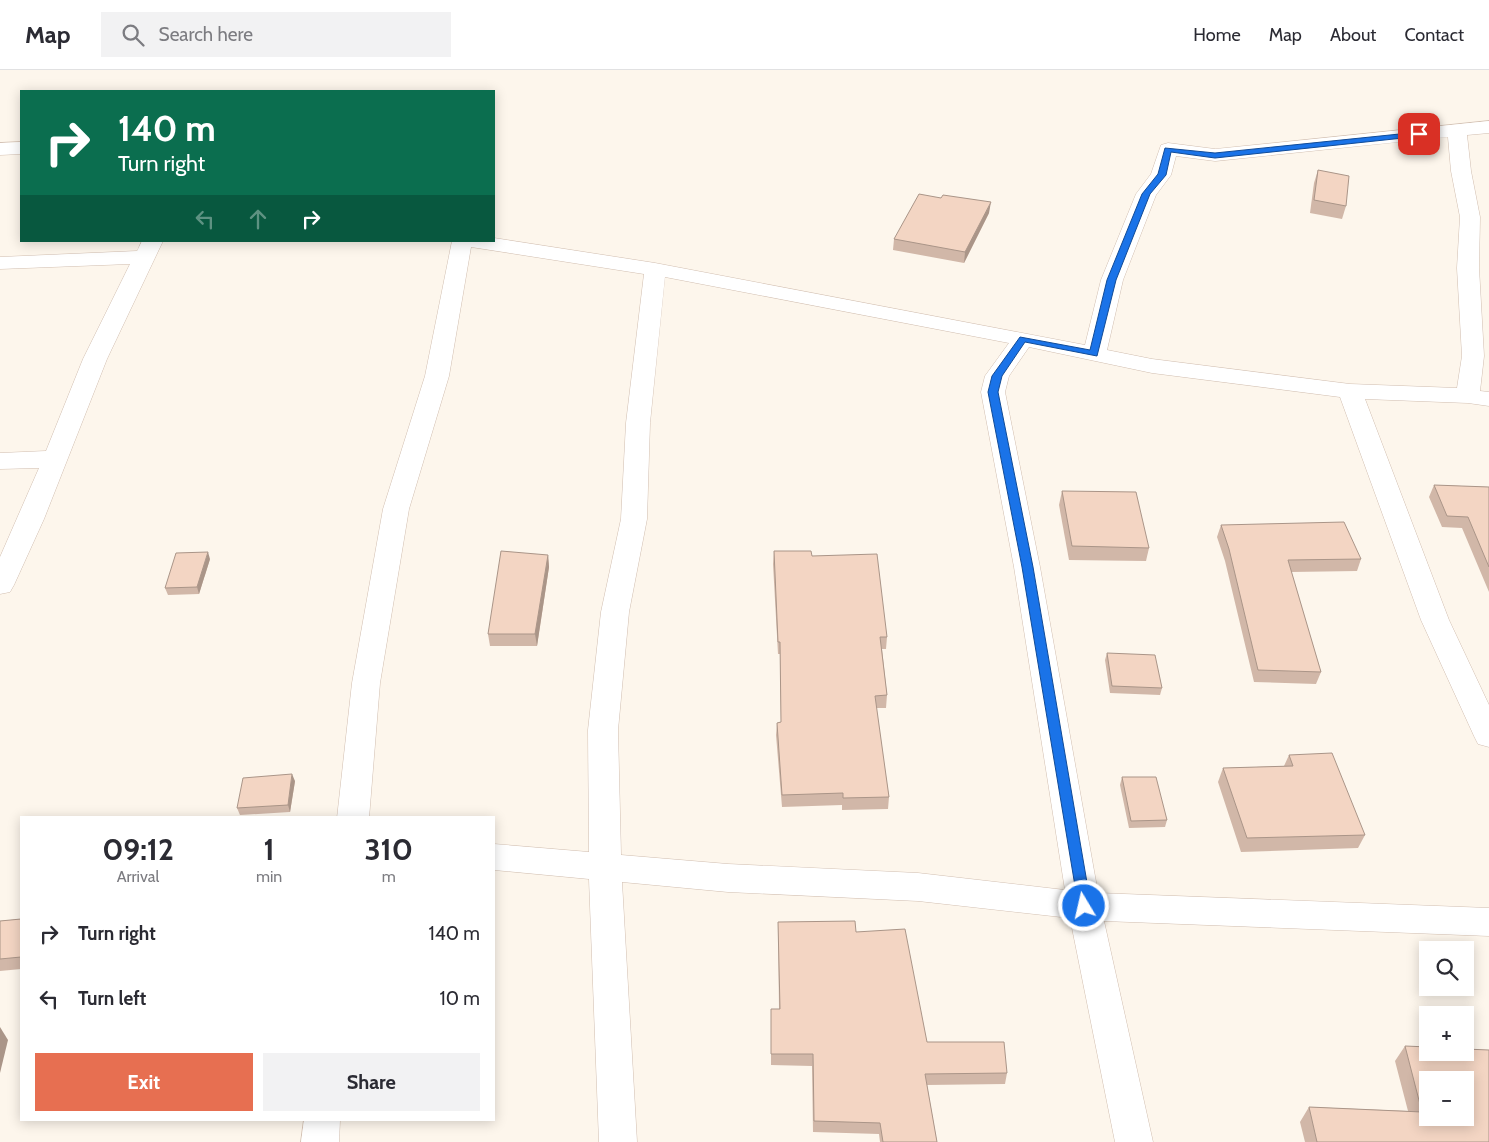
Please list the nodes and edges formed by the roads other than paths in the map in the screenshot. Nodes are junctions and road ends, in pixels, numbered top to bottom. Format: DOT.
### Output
graph roads {
  1 [pos="1489,127"];
  2 [pos="1457,130"];
  3 [pos="20,148"];
  4 [pos="0,149"];
  5 [pos="462,242"];
  6 [pos="478,242"];
  7 [pos="149,249"];
  8 [pos="0,263"];
  9 [pos="654,269"];
  10 [pos="1023,339"];
  11 [pos="1094,354"];
  12 [pos="1350,391"];
  13 [pos="1478,398"];
  14 [pos="55,458"];
  15 [pos="0,462"];
  16 [pos="0,585"];
  17 [pos="1489,736"];
  18 [pos="353,816"];
  19 [pos="495,857"];
  20 [pos="605,867"];
  21 [pos="1084,906"];
  22 [pos="1489,922"];
  23 [pos="322,1121"];
  24 [pos="320,1142"];
  25 [pos="618,1142"];
  26 [pos="1134,1142"];
  1 -- 2 [label="street"];
  2 -- 11 [label="street"];
  2 -- 13 [label="street"];
  3 -- 4 [label="street"];
  5 -- 18 [label="street"];
  6 -- 9 [label="street"];
  7 -- 8 [label="street"];
  7 -- 14 [label="street"];
  9 -- 10 [label="street"];
  9 -- 20 [label="street"];
  10 -- 11 [label="street"];
  10 -- 21 [label="street"];
  11 -- 12 [label="street"];
  12 -- 13 [label="street"];
  12 -- 17 [label="street"];
  14 -- 15 [label="street"];
  14 -- 16 [label="street"];
  19 -- 20 [label="street"];
  20 -- 21 [label="street"];
  20 -- 25 [label="street"];
  21 -- 22 [label="street"];
  21 -- 26 [label="street"];
  23 -- 24 [label="street"];
}
